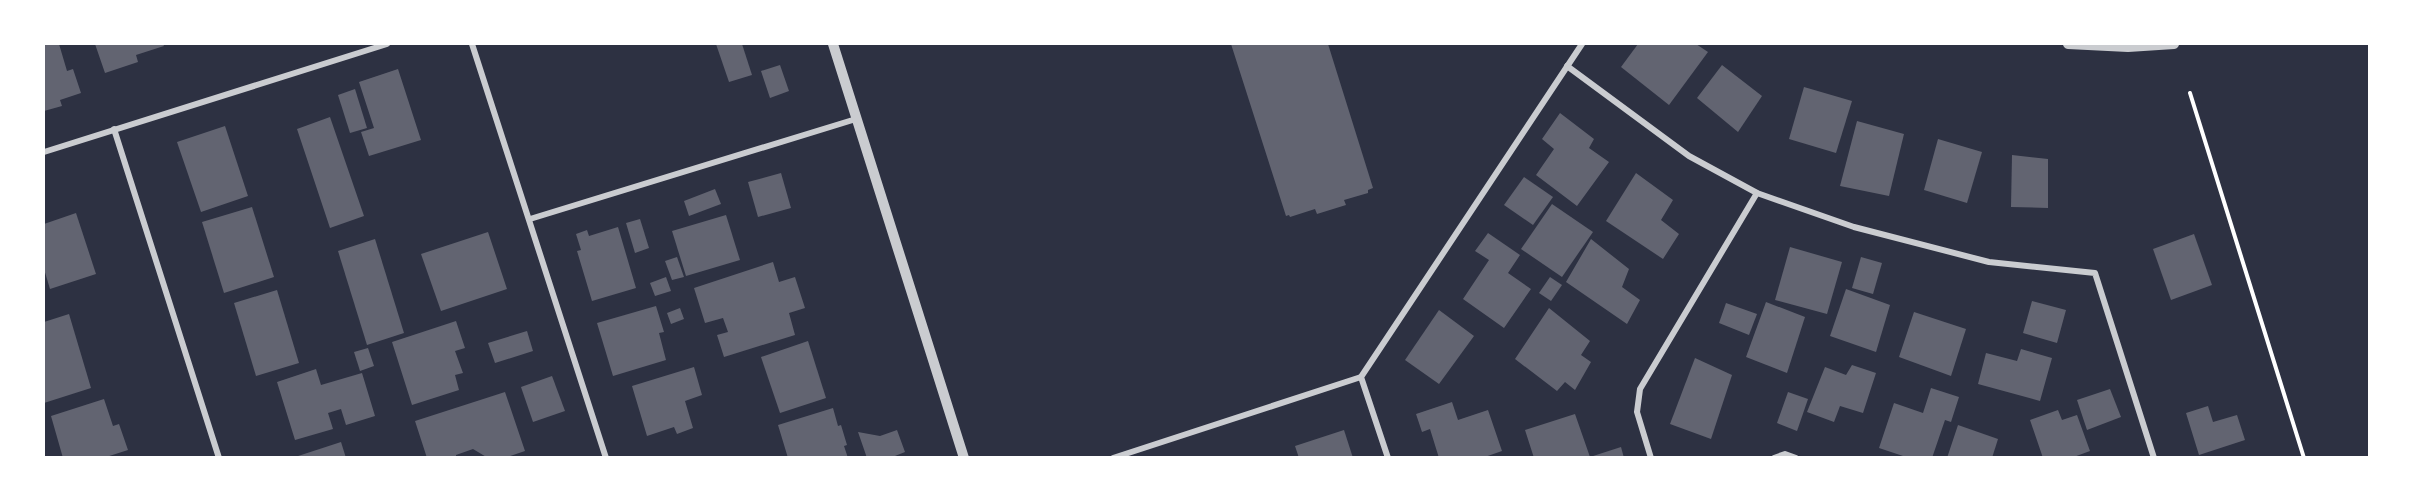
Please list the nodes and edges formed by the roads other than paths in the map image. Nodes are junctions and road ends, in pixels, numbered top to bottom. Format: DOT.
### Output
graph roads {
  1 [pos="387,44"];
  2 [pos="472,44"];
  3 [pos="833,44"];
  4 [pos="1582,44"];
  5 [pos="2068,44"];
  6 [pos="2174,44"];
  7 [pos="1567,66"];
  8 [pos="856,119"];
  9 [pos="114,129"];
  10 [pos="44,152"];
  11 [pos="1757,193"];
  12 [pos="530,219"];
  13 [pos="1361,377"];
  14 [pos="1142,449"];
  15 [pos="219,458"];
  16 [pos="606,458"];
  17 [pos="964,458"];
  18 [pos="1113,458"];
  19 [pos="1144,458"];
  20 [pos="1388,458"];
  21 [pos="1651,458"];
  22 [pos="1774,458"];
  23 [pos="1796,458"];
  24 [pos="2154,458"];
  1 -- 9 [label="street"];
  2 -- 12 [label="street"];
  3 -- 8 [label="street"];
  4 -- 7 [label="street"];
  5 -- 6 [label="street"];
  7 -- 11 [label="street"];
  7 -- 13 [label="street"];
  8 -- 12 [label="street"];
  8 -- 17 [label="street"];
  9 -- 10 [label="street"];
  9 -- 15 [label="street"];
  11 -- 21 [label="street"];
  11 -- 24 [label="street"];
  12 -- 16 [label="street"];
  13 -- 14 [label="street"];
  13 -- 20 [label="street"];
  14 -- 18 [label="street"];
  14 -- 19 [label="street"];
  22 -- 23 [label="street"];
}
